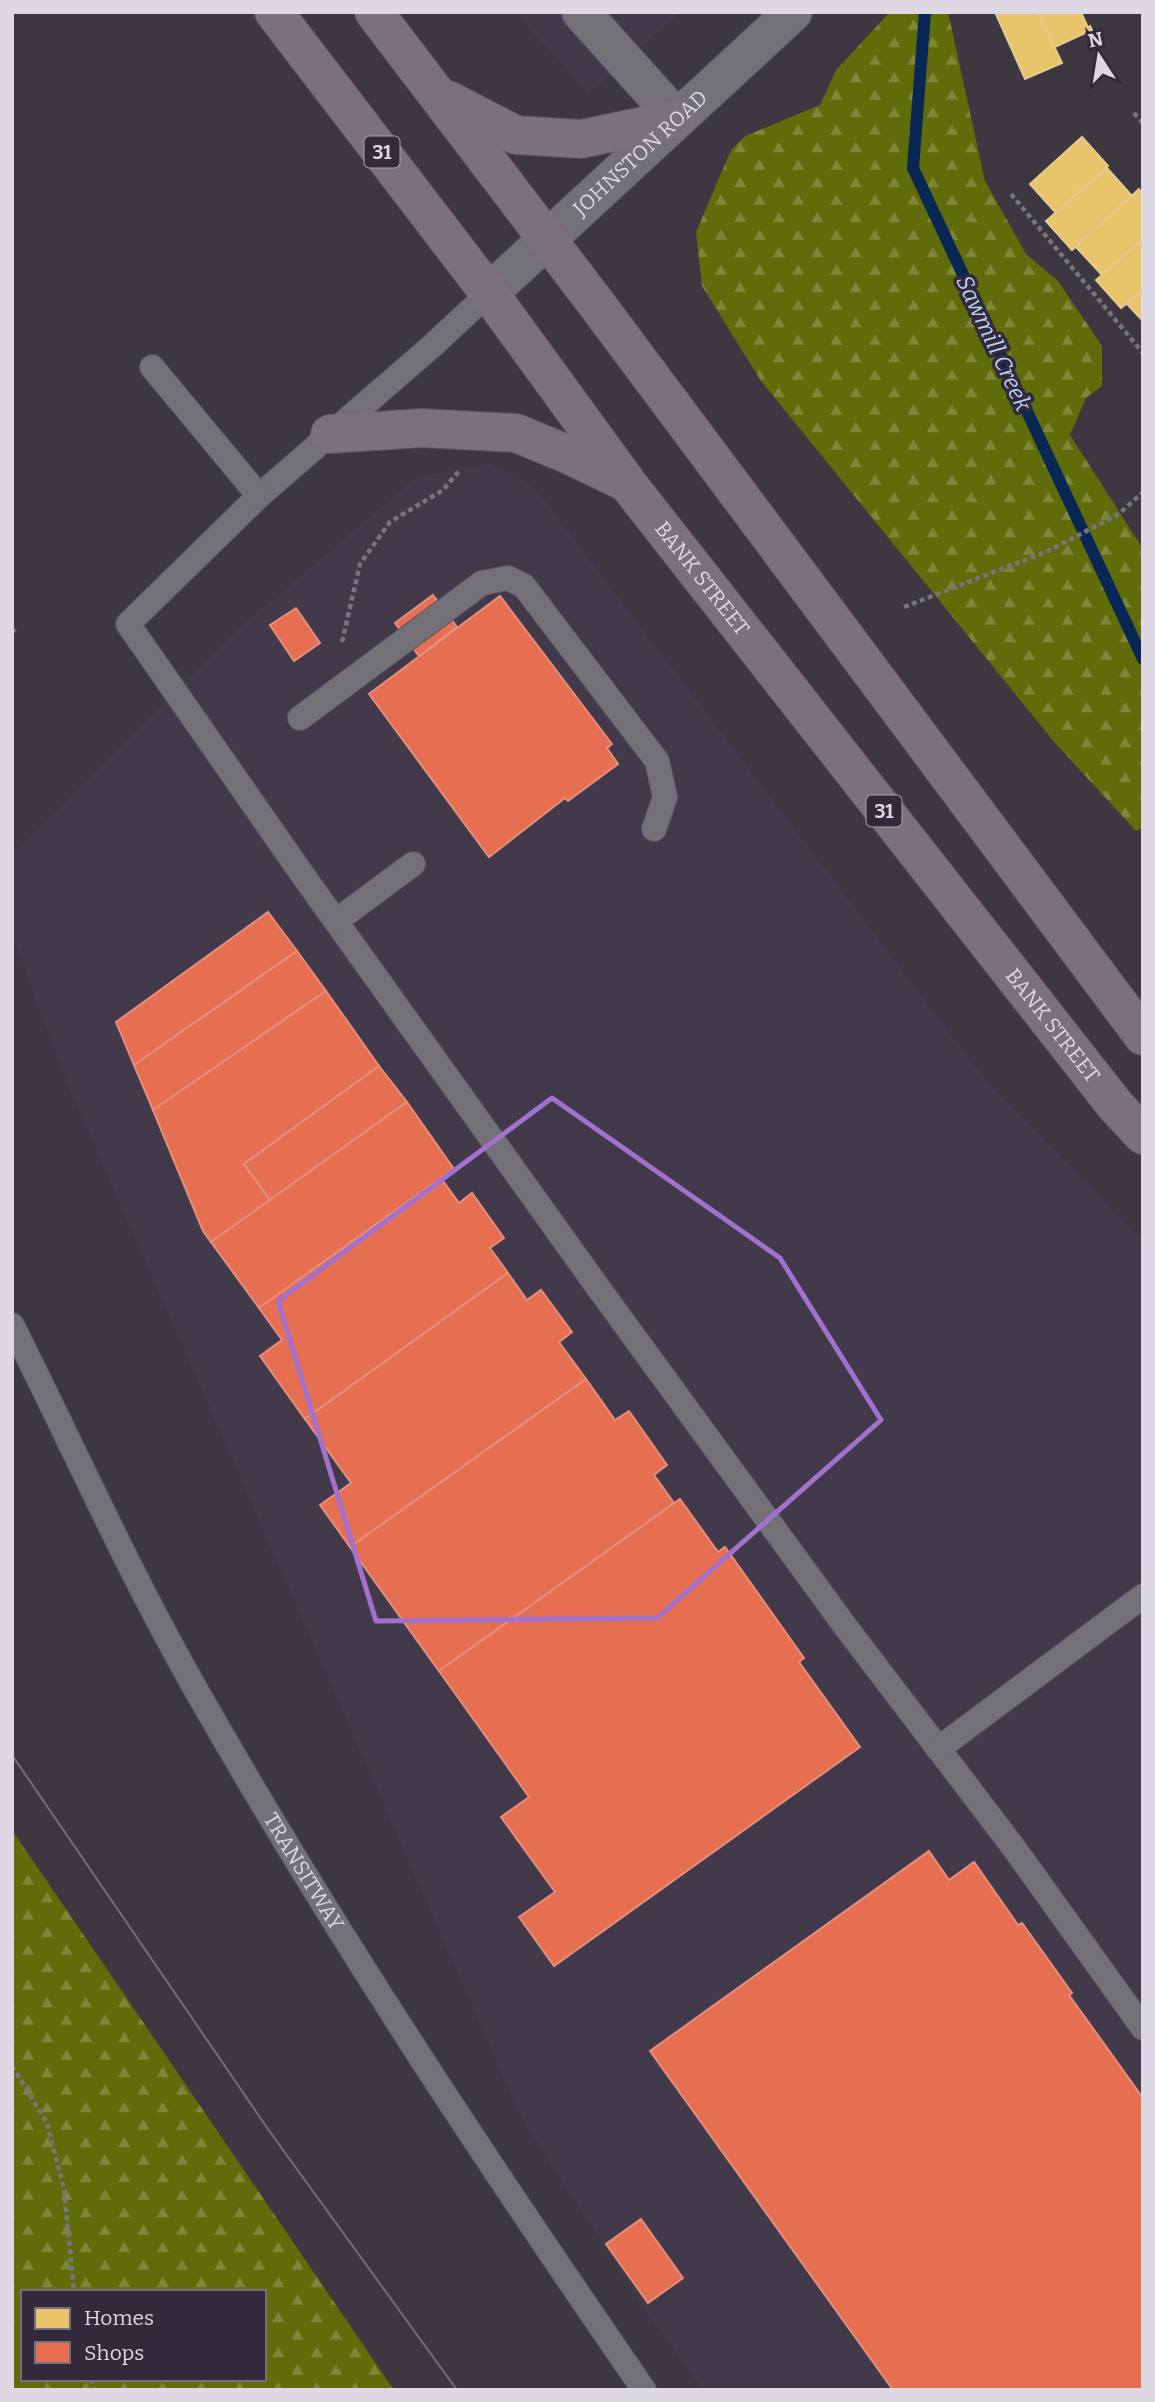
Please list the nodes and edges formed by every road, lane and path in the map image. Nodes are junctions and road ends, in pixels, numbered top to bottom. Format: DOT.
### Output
graph roads {
  1 [pos="274,12"];
  2 [pos="374,12"];
  3 [pos="581,12"];
  4 [pos="793,12"];
  5 [pos="439,96"];
  6 [pos="1134,113"];
  7 [pos="677,119"];
  8 [pos="1143,123"];
  9 [pos="1011,194"];
  10 [pos="547,239"];
  11 [pos="489,293"];
  12 [pos="1143,353"];
  13 [pos="152,367"];
  14 [pos="330,434"];
  15 [pos="466,462"];
  16 [pos="628,484"];
  17 [pos="1143,492"];
  18 [pos="258,496"];
  19 [pos="904,607"];
  20 [pos="340,652"];
  21 [pos="300,718"];
  22 [pos="654,829"];
  23 [pos="413,864"];
  24 [pos="336,921"];
  25 [pos="1143,1036"];
  26 [pos="1143,1135"];
  27 [pos="12,1325"];
  28 [pos="1143,1596"];
  29 [pos="938,1749"];
  30 [pos="1143,2028"];
  31 [pos="12,2066"];
  32 [pos="75,2290"];
  33 [pos="644,2390"];
  1 -- 11 [label="main road, BANK STREET / 31"];
  2 -- 5 [label="main road"];
  3 -- 7 [label="street"];
  4 -- 7 [label="street, JOHNSTON ROAD"];
  5 -- 7 [label="main road"];
  5 -- 10 [label="main road"];
  6 -- 8 [label="path"];
  7 -- 10 [label="street, JOHNSTON ROAD"];
  9 -- 12 [label="path"];
  10 -- 11 [label="street, JOHNSTON ROAD"];
  10 -- 25 [label="main road"];
  11 -- 14 [label="lane"];
  11 -- 16 [label="main road, BANK STREET / 31"];
  13 -- 18 [label="lane"];
  14 -- 16 [label="main road"];
  14 -- 18 [label="lane"];
  15 -- 20 [label="path"];
  16 -- 26 [label="main road, BANK STREET / 31"];
  17 -- 19 [label="path"];
  18 -- 24 [label="lane"];
  21 -- 22 [label="lane"];
  23 -- 24 [label="lane"];
  24 -- 29 [label="lane"];
  27 -- 33 [label="lane, TRANSITWAY"];
  28 -- 29 [label="lane"];
  29 -- 30 [label="lane"];
  31 -- 32 [label="path"];
}
